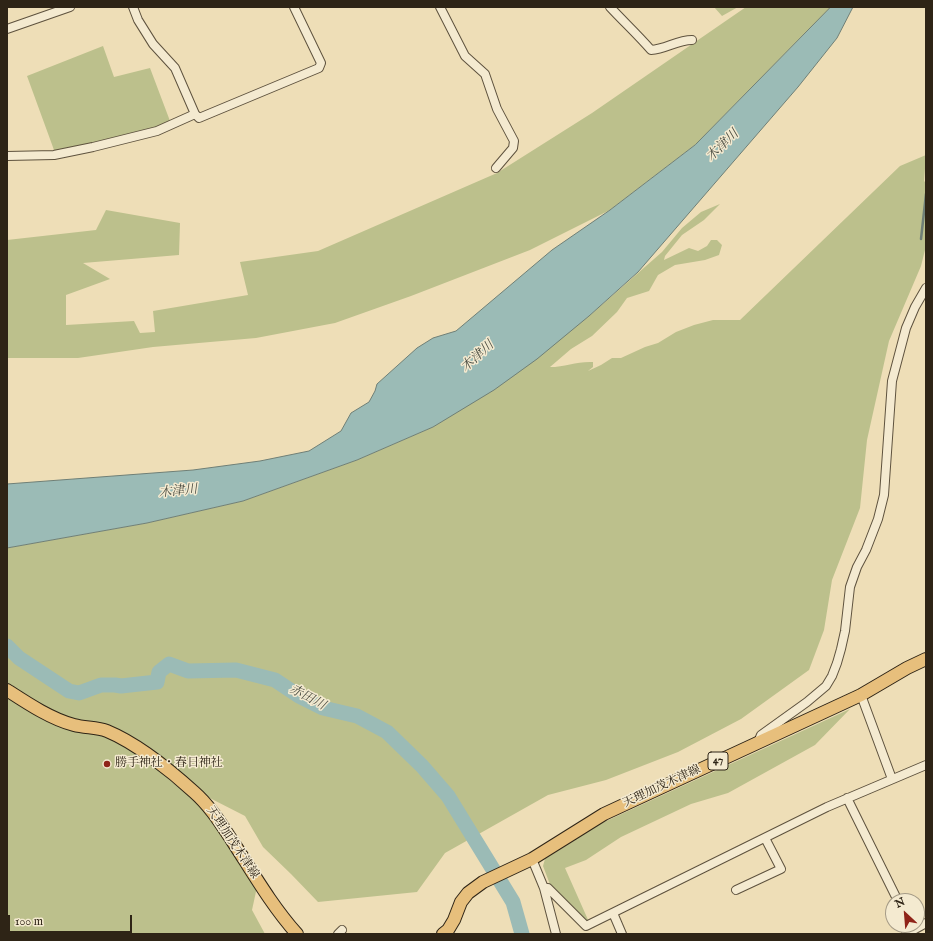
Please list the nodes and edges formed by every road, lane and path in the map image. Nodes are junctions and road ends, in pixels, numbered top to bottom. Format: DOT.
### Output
graph roads {
  1 [pos="70,7"];
  2 [pos="132,7"];
  3 [pos="294,7"];
  4 [pos="440,7"];
  5 [pos="610,7"];
  6 [pos="7,29"];
  7 [pos="692,40"];
  8 [pos="195,114"];
  9 [pos="7,156"];
  10 [pos="496,168"];
  11 [pos="926,288"];
  12 [pos="926,659"];
  13 [pos="7,690"];
  14 [pos="861,695"];
  15 [pos="758,742"];
  16 [pos="926,765"];
  17 [pos="892,779"];
  18 [pos="847,798"];
  19 [pos="765,838"];
  20 [pos="532,859"];
  21 [pos="544,888"];
  22 [pos="736,890"];
  23 [pos="894,893"];
  24 [pos="613,913"];
  25 [pos="448,933"];
  26 [pos="297,934"];
  27 [pos="556,934"];
  28 [pos="622,934"];
  1 -- 6 [label="street"];
  2 -- 8 [label="street"];
  3 -- 8 [label="street"];
  4 -- 10 [label="street"];
  5 -- 7 [label="street"];
  8 -- 9 [label="street"];
  11 -- 15 [label="street"];
  12 -- 14 [label="main road, 天理加茂木津線 / 47"];
  13 -- 26 [label="main road, 天理加茂木津線"];
  14 -- 15 [label="main road, 天理加茂木津線 / 47"];
  14 -- 17 [label="street"];
  15 -- 20 [label="main road, 天理加茂木津線 / 47"];
  16 -- 17 [label="street"];
  17 -- 18 [label="street"];
  18 -- 19 [label="street"];
  18 -- 23 [label="street"];
  19 -- 22 [label="street"];
  19 -- 24 [label="street"];
  20 -- 21 [label="street"];
  20 -- 25 [label="main road, 天理加茂木津線 / 47"];
  21 -- 24 [label="street"];
  21 -- 27 [label="street"];
  24 -- 28 [label="street"];
}
